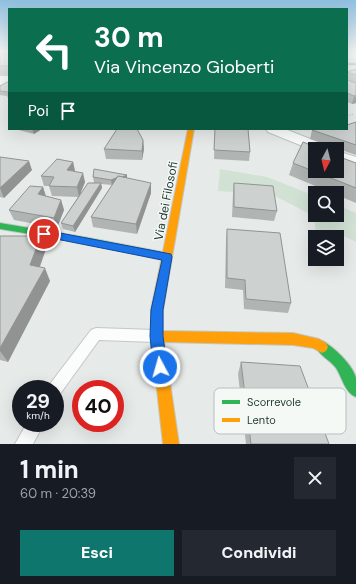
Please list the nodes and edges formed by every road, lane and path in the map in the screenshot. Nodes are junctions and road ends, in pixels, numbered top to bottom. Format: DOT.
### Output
graph roads {
  1 [pos="354,114"];
  2 [pos="348,116"];
  3 [pos="191,130"];
  4 [pos="276,130"];
  5 [pos="308,143"];
  6 [pos="344,158"];
  7 [pos="356,162"];
  8 [pos="0,226"];
  9 [pos="167,257"];
  10 [pos="157,336"];
  11 [pos="61,380"];
  12 [pos="356,390"];
  13 [pos="31,432"];
  14 [pos="24,444"];
  15 [pos="171,444"];
  1 -- 2 [label="path"];
  3 -- 9 [label="street, Via dei Filosofi"];
  4 -- 5 [label="street"];
  6 -- 7 [label="street"];
  8 -- 9 [label="street"];
  9 -- 10 [label="street, Via dei Filosofi"];
  10 -- 11 [label="lane"];
  10 -- 12 [label="street"];
  10 -- 15 [label="street, Via dei Filosofi"];
  13 -- 14 [label="lane"];
}
